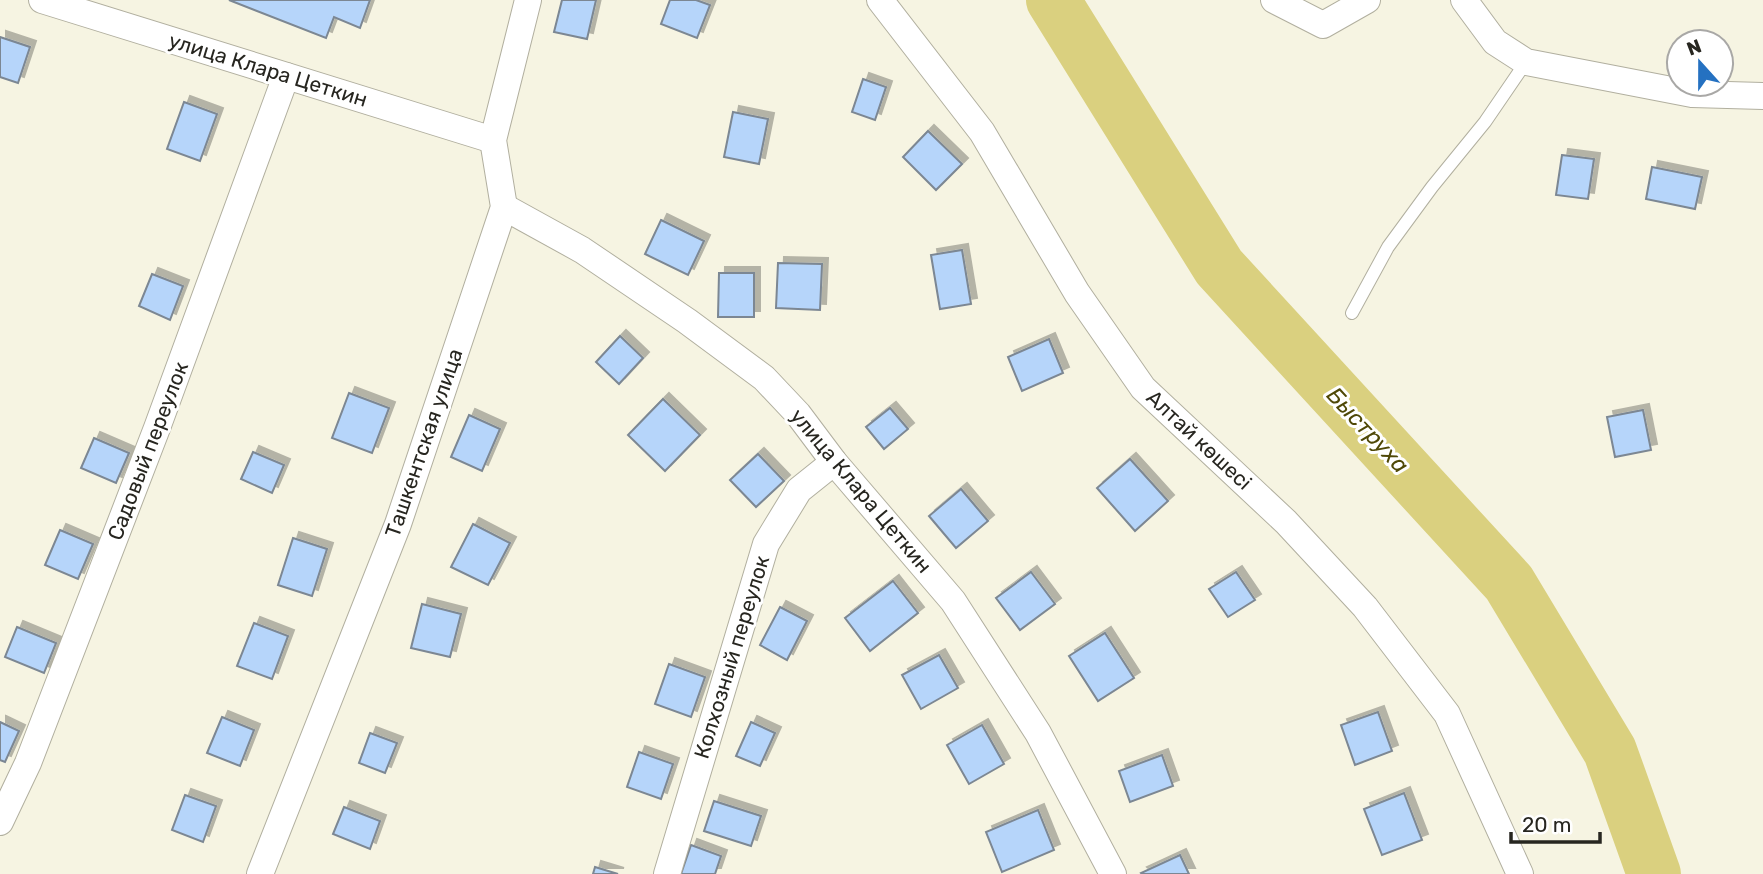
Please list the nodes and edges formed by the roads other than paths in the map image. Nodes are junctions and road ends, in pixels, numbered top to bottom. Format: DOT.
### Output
graph roads {
  1 [pos="42,0"];
  2 [pos="528,0"];
  3 [pos="880,0"];
  4 [pos="1274,0"];
  5 [pos="1367,0"];
  6 [pos="1464,0"];
  7 [pos="1526,62"];
  8 [pos="286,76"];
  9 [pos="1763,96"];
  10 [pos="493,140"];
  11 [pos="504,207"];
  12 [pos="1352,313"];
  13 [pos="834,462"];
  14 [pos="0,821"];
  15 [pos="260,874"];
  16 [pos="667,874"];
  17 [pos="1113,874"];
  18 [pos="1520,874"];
  1 -- 8 [label="street, улица Клара Цеткин"];
  2 -- 10 [label="street, Ташкентская улица"];
  3 -- 18 [label="street, Алтай көшесі"];
  4 -- 5 [label="street"];
  6 -- 7 [label="street"];
  7 -- 9 [label="street"];
  7 -- 12 [label="lane"];
  8 -- 10 [label="street, улица Клара Цеткин"];
  8 -- 14 [label="street, Садовый переулок"];
  10 -- 11 [label="street, Ташкентская улица"];
  11 -- 13 [label="street, улица Клара Цеткин"];
  11 -- 15 [label="street, Ташкентская улица"];
  13 -- 16 [label="street, Колхозный переулок"];
  13 -- 17 [label="street, улица Клара Цеткин"];
}
